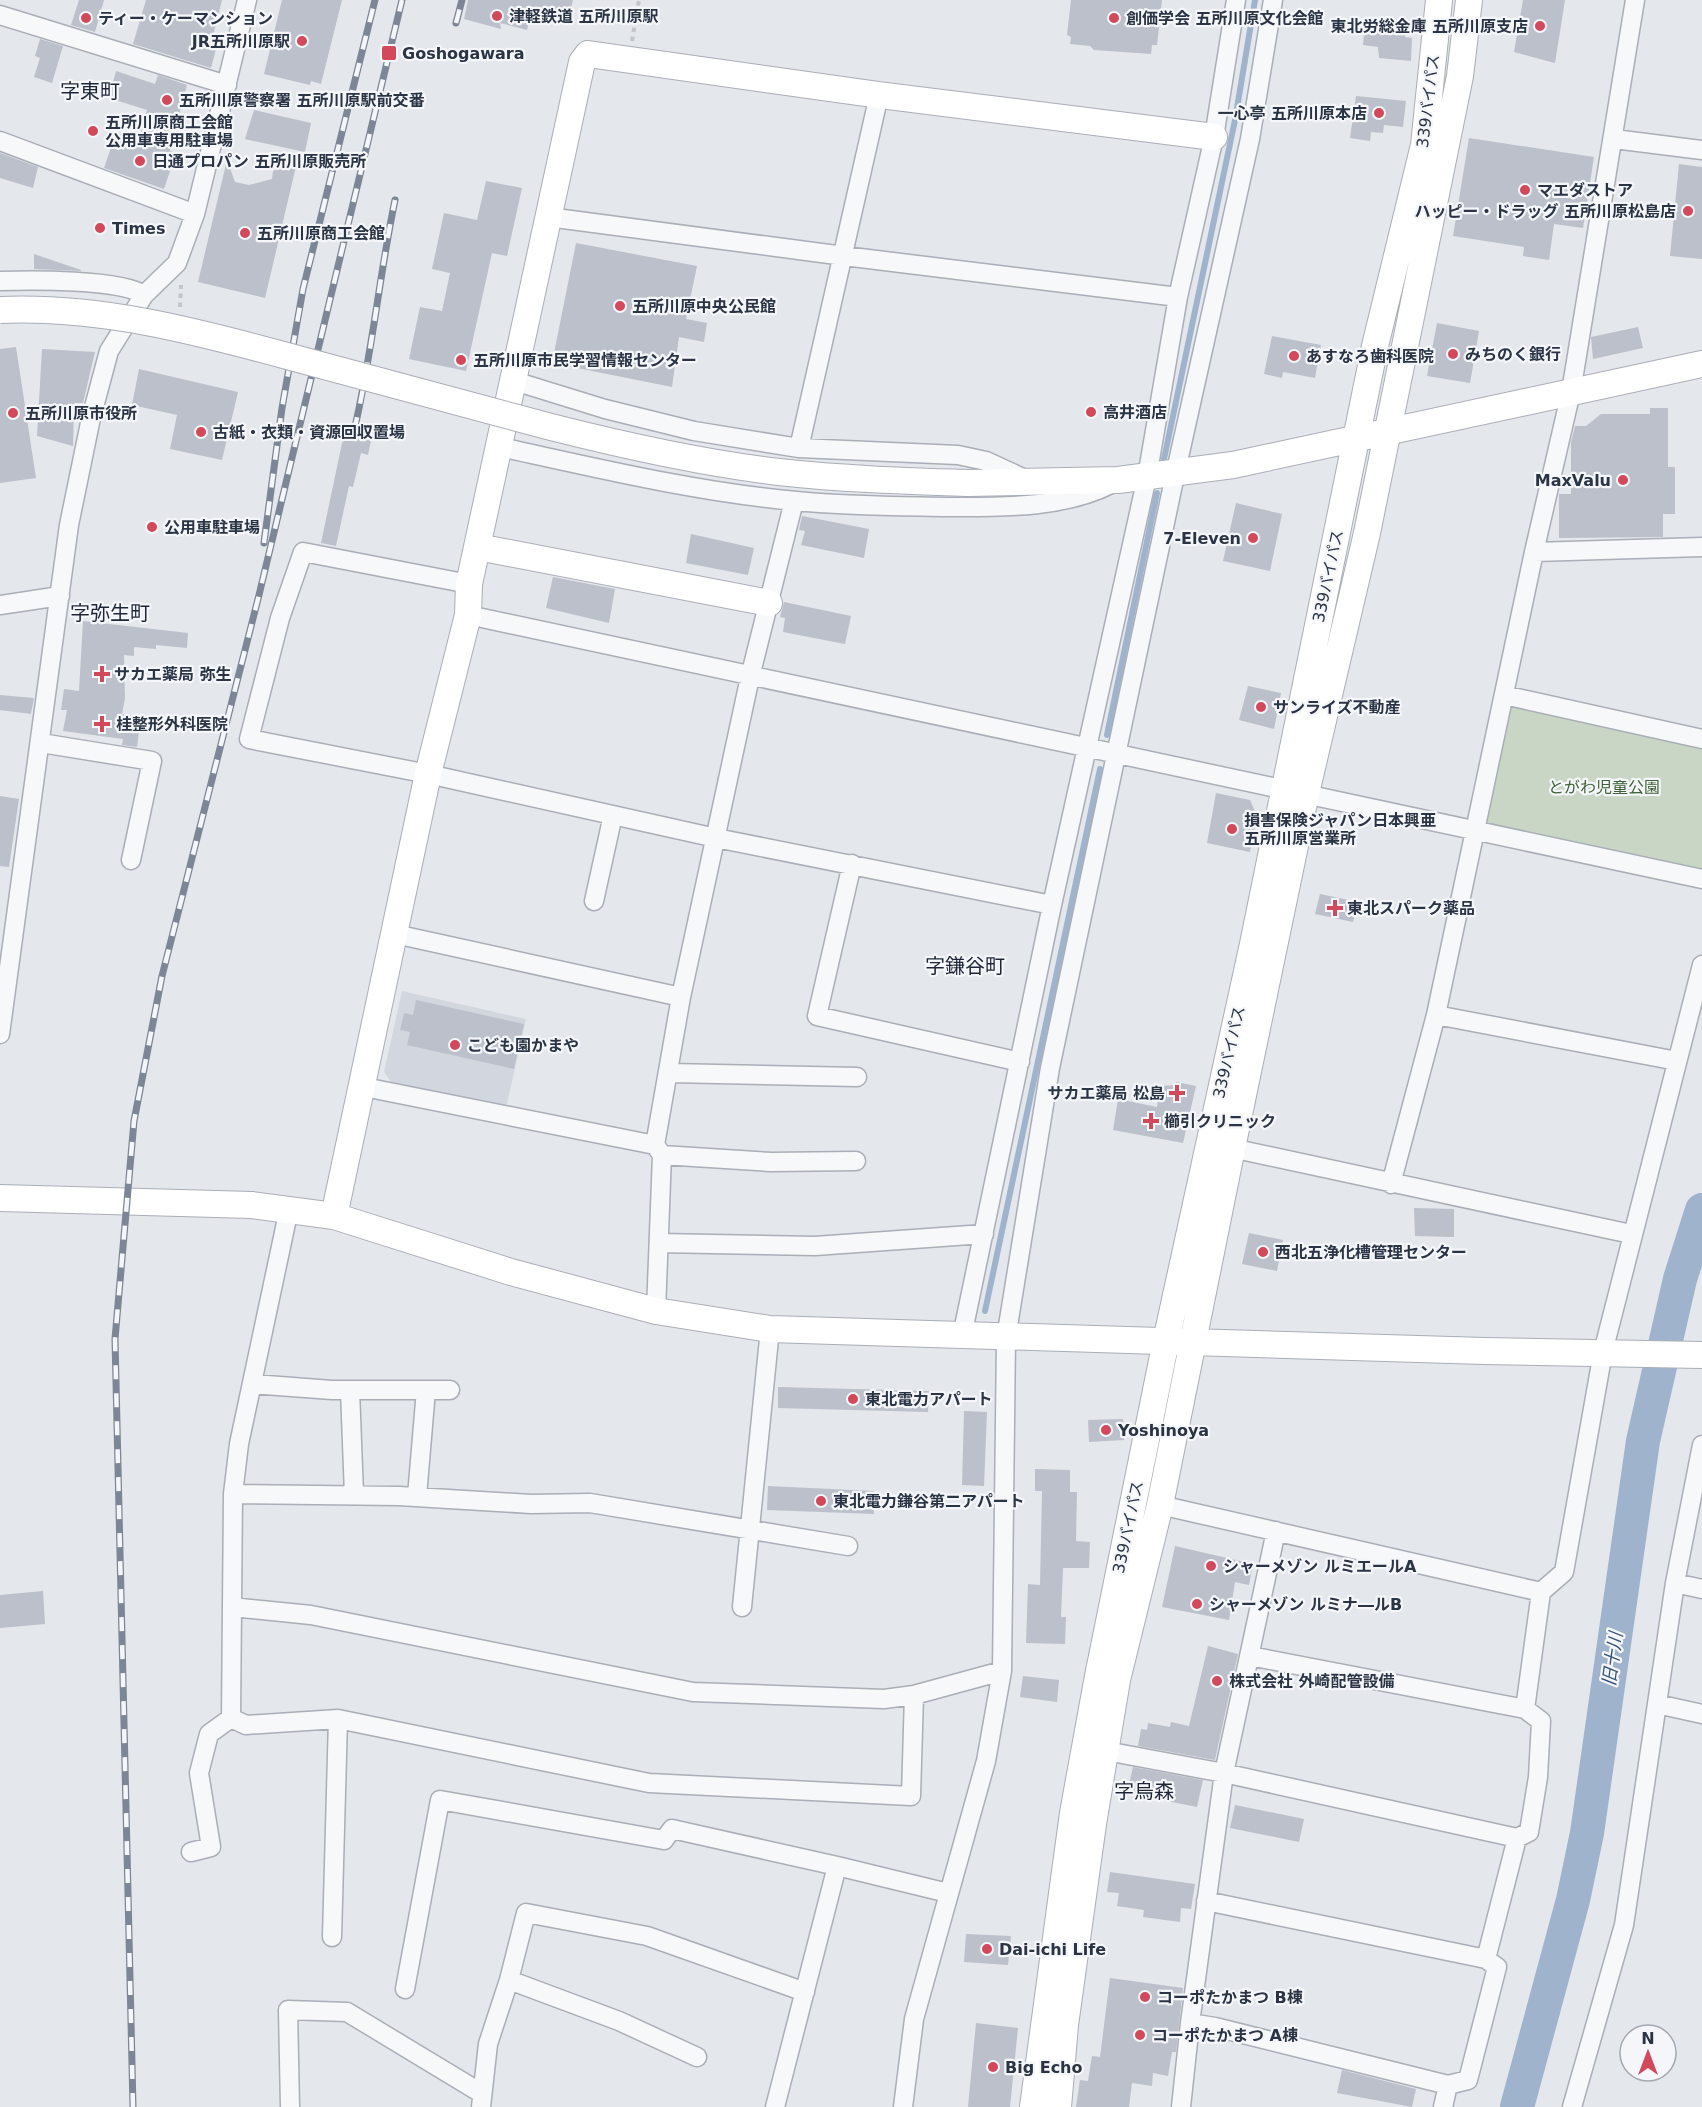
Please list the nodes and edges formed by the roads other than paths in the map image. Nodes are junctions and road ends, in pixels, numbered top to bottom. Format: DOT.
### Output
graph roads {
  1 [pos="248,0"];
  2 [pos="1236,0"];
  3 [pos="1273,0"];
  4 [pos="1439,0"];
  5 [pos="1469,0"];
  6 [pos="1635,0"];
  7 [pos="0,15"];
  8 [pos="227,85"];
  9 [pos="879,95"];
  10 [pos="1214,136"];
  11 [pos="1614,139"];
  12 [pos="0,141"];
  13 [pos="1702,150"];
  14 [pos="195,214"];
  15 [pos="548,217"];
  16 [pos="844,256"];
  17 [pos="0,281"];
  18 [pos="144,295"];
  19 [pos="1178,297"];
  20 [pos="0,310"];
  21 [pos="1702,364"];
  22 [pos="512,380"];
  23 [pos="1571,392"];
  24 [pos="1386,432"];
  25 [pos="1357,438"];
  26 [pos="500,447"];
  27 [pos="799,448"];
  28 [pos="1175,475"];
  29 [pos="1146,477"];
  30 [pos="1118,480"];
  31 [pos="1033,483"];
  32 [pos="794,501"];
  33 [pos="1702,547"];
  34 [pos="478,548"];
  35 [pos="1534,552"];
  36 [pos="469,584"];
  37 [pos="60,596"];
  38 [pos="769,603"];
  39 [pos="0,605"];
  40 [pos="468,615"];
  41 [pos="750,677"];
  42 [pos="1504,695"];
  43 [pos="1702,739"];
  44 [pos="40,743"];
  45 [pos="1088,749"];
  46 [pos="1115,755"];
  47 [pos="428,774"];
  48 [pos="1296,791"];
  49 [pos="613,815"];
  50 [pos="1475,830"];
  51 [pos="716,838"];
  52 [pos="132,860"];
  53 [pos="852,864"];
  54 [pos="1702,879"];
  55 [pos="594,901"];
  56 [pos="1052,905"];
  57 [pos="8,919"];
  58 [pos="395,934"];
  59 [pos="1702,965"];
  60 [pos="681,996"];
  61 [pos="1436,1015"];
  62 [pos="0,1034"];
  63 [pos="1677,1061"];
  64 [pos="1020,1062"];
  65 [pos="670,1073"];
  66 [pos="857,1077"];
  67 [pos="364,1087"];
  68 [pos="1220,1145"];
  69 [pos="659,1150"];
  70 [pos="856,1161"];
  71 [pos="1391,1184"];
  72 [pos="0,1198"];
  73 [pos="289,1209"];
  74 [pos="334,1216"];
  75 [pos="984,1234"];
  76 [pos="1631,1234"];
  77 [pos="659,1243"];
  78 [pos="656,1311"];
  79 [pos="770,1329"];
  80 [pos="962,1336"];
  81 [pos="1006,1338"];
  82 [pos="1166,1341"];
  83 [pos="1192,1341"];
  84 [pos="1603,1352"];
  85 [pos="1702,1355"];
  86 [pos="252,1384"];
  87 [pos="450,1389"];
  88 [pos="350,1390"];
  89 [pos="426,1390"];
  90 [pos="1701,1450"];
  91 [pos="233,1494"];
  92 [pos="354,1495"];
  93 [pos="417,1496"];
  94 [pos="1160,1505"];
  95 [pos="749,1529"];
  96 [pos="1276,1531"];
  97 [pos="848,1546"];
  98 [pos="1675,1583"];
  99 [pos="1702,1589"];
  100 [pos="1541,1592"];
  101 [pos="232,1607"];
  102 [pos="742,1607"];
  103 [pos="1250,1656"];
  104 [pos="1002,1671"];
  105 [pos="914,1695"];
  106 [pos="1657,1704"];
  107 [pos="1525,1709"];
  108 [pos="1702,1714"];
  109 [pos="231,1718"];
  110 [pos="338,1719"];
  111 [pos="1106,1751"];
  112 [pos="1224,1773"];
  113 [pos="1517,1838"];
  114 [pos="191,1852"];
  115 [pos="837,1866"];
  116 [pos="948,1893"];
  117 [pos="1206,1901"];
  118 [pos="332,1937"];
  119 [pos="1486,1959"];
  120 [pos="509,1980"];
  121 [pos="405,1989"];
  122 [pos="805,1992"];
  123 [pos="1190,2023"];
  124 [pos="697,2057"];
  125 [pos="1449,2085"];
  126 [pos="481,2100"];
  127 [pos="290,2107"];
  128 [pos="775,2107"];
  129 [pos="903,2107"];
  130 [pos="1033,2107"];
  131 [pos="1058,2107"];
  132 [pos="1181,2107"];
  133 [pos="1443,2107"];
  134 [pos="1572,2107"];
  1 -- 8 [label="street"];
  2 -- 10 [label="street"];
  3 -- 28 [label="street"];
  4 -- 25 [label="street, 339バイパス"];
  5 -- 24 [label="street"];
  6 -- 11 [label="street"];
  7 -- 8 [label="street"];
  8 -- 14 [label="street"];
  9 -- 10 [label="street"];
  9 -- 15 [label="street"];
  9 -- 16 [label="street"];
  10 -- 19 [label="street"];
  11 -- 13 [label="street"];
  11 -- 23 [label="street"];
  12 -- 14 [label="street"];
  14 -- 18 [label="street"];
  15 -- 16 [label="street"];
  15 -- 22 [label="street"];
  16 -- 19 [label="street"];
  16 -- 27 [label="street"];
  17 -- 18 [label="street"];
  18 -- 37 [label="street"];
  19 -- 29 [label="street"];
  20 -- 31 [label="street, bridge"];
  21 -- 23 [label="street"];
  22 -- 26 [label="street"];
  22 -- 27 [label="street"];
  23 -- 24 [label="street"];
  23 -- 35 [label="street"];
  24 -- 25 [label="street"];
  24 -- 48 [label="street"];
  25 -- 28 [label="street"];
  25 -- 48 [label="street, 339バイパス"];
  26 -- 32 [label="street"];
  26 -- 34 [label="street"];
  27 -- 31 [label="street"];
  28 -- 29 [label="street"];
  28 -- 46 [label="street"];
  29 -- 30 [label="street"];
  29 -- 45 [label="street"];
  30 -- 31 [label="street"];
  30 -- 32 [label="street"];
  32 -- 38 [label="street"];
  33 -- 35 [label="street"];
  34 -- 36 [label="street"];
  34 -- 38 [label="street"];
  35 -- 42 [label="street"];
  36 -- 40 [label="street"];
  36 -- 47 [label="street"];
  37 -- 39 [label="street"];
  37 -- 44 [label="street"];
  38 -- 41 [label="street"];
  40 -- 41 [label="street"];
  40 -- 47 [label="street"];
  41 -- 45 [label="street"];
  41 -- 51 [label="street"];
  42 -- 43 [label="street"];
  42 -- 50 [label="street"];
  44 -- 52 [label="street"];
  44 -- 57 [label="street"];
  45 -- 46 [label="street"];
  45 -- 56 [label="street"];
  46 -- 48 [label="street"];
  46 -- 81 [label="street"];
  47 -- 49 [label="street"];
  47 -- 58 [label="street"];
  48 -- 50 [label="street"];
  48 -- 68 [label="street, 339バイパス"];
  49 -- 51 [label="street"];
  49 -- 55 [label="street"];
  50 -- 54 [label="street"];
  50 -- 61 [label="street"];
  51 -- 53 [label="street"];
  51 -- 60 [label="street"];
  53 -- 56 [label="street"];
  53 -- 64 [label="street"];
  56 -- 64 [label="street"];
  57 -- 62 [label="street"];
  58 -- 60 [label="street"];
  58 -- 67 [label="street"];
  59 -- 63 [label="street"];
  60 -- 65 [label="street"];
  61 -- 63 [label="street"];
  61 -- 71 [label="street"];
  63 -- 76 [label="street"];
  64 -- 75 [label="street"];
  65 -- 66 [label="street"];
  65 -- 69 [label="street"];
  67 -- 69 [label="street"];
  67 -- 74 [label="street"];
  68 -- 71 [label="street"];
  68 -- 82 [label="street, 339バイパス"];
  68 -- 83 [label="street"];
  69 -- 70 [label="street"];
  69 -- 77 [label="street"];
  71 -- 76 [label="street"];
  72 -- 73 [label="street"];
  73 -- 74 [label="street"];
  73 -- 86 [label="street"];
  74 -- 78 [label="street"];
  75 -- 77 [label="street"];
  75 -- 80 [label="street"];
  76 -- 84 [label="street"];
  77 -- 78 [label="street"];
  78 -- 79 [label="street"];
  79 -- 80 [label="street"];
  79 -- 95 [label="street"];
  80 -- 81 [label="street"];
  81 -- 82 [label="street"];
  81 -- 104 [label="street"];
  82 -- 83 [label="street"];
  82 -- 130 [label="street, 339バイパス"];
  83 -- 84 [label="street"];
  83 -- 94 [label="street"];
  84 -- 85 [label="street"];
  84 -- 100 [label="street"];
  86 -- 88 [label="street"];
  86 -- 91 [label="street"];
  87 -- 89 [label="street"];
  88 -- 89 [label="street"];
  88 -- 92 [label="street"];
  89 -- 93 [label="street"];
  90 -- 98 [label="street"];
  91 -- 92 [label="street"];
  91 -- 101 [label="street"];
  92 -- 93 [label="street"];
  93 -- 95 [label="street"];
  94 -- 96 [label="street"];
  94 -- 111 [label="street"];
  95 -- 97 [label="street"];
  95 -- 102 [label="street"];
  96 -- 100 [label="street"];
  96 -- 103 [label="street"];
  98 -- 99 [label="street"];
  98 -- 106 [label="street"];
  100 -- 107 [label="street"];
  101 -- 105 [label="street"];
  101 -- 109 [label="street"];
  103 -- 107 [label="street"];
  103 -- 112 [label="street"];
  104 -- 105 [label="street"];
  104 -- 116 [label="street"];
  105 -- 110 [label="street"];
  106 -- 108 [label="street"];
  106 -- 134 [label="street"];
  107 -- 113 [label="street"];
  109 -- 110 [label="street"];
  109 -- 114 [label="street"];
  110 -- 118 [label="street"];
  111 -- 112 [label="street"];
  111 -- 131 [label="street"];
  112 -- 113 [label="street"];
  112 -- 117 [label="street"];
  113 -- 119 [label="street"];
  115 -- 116 [label="street"];
  115 -- 121 [label="street"];
  115 -- 122 [label="street"];
  116 -- 129 [label="street"];
  117 -- 119 [label="street"];
  117 -- 123 [label="street"];
  119 -- 125 [label="street"];
  120 -- 122 [label="street"];
  120 -- 124 [label="street"];
  120 -- 126 [label="street"];
  122 -- 128 [label="street"];
  123 -- 125 [label="street"];
  123 -- 132 [label="street"];
  125 -- 133 [label="street"];
  126 -- 127 [label="street"];
}
